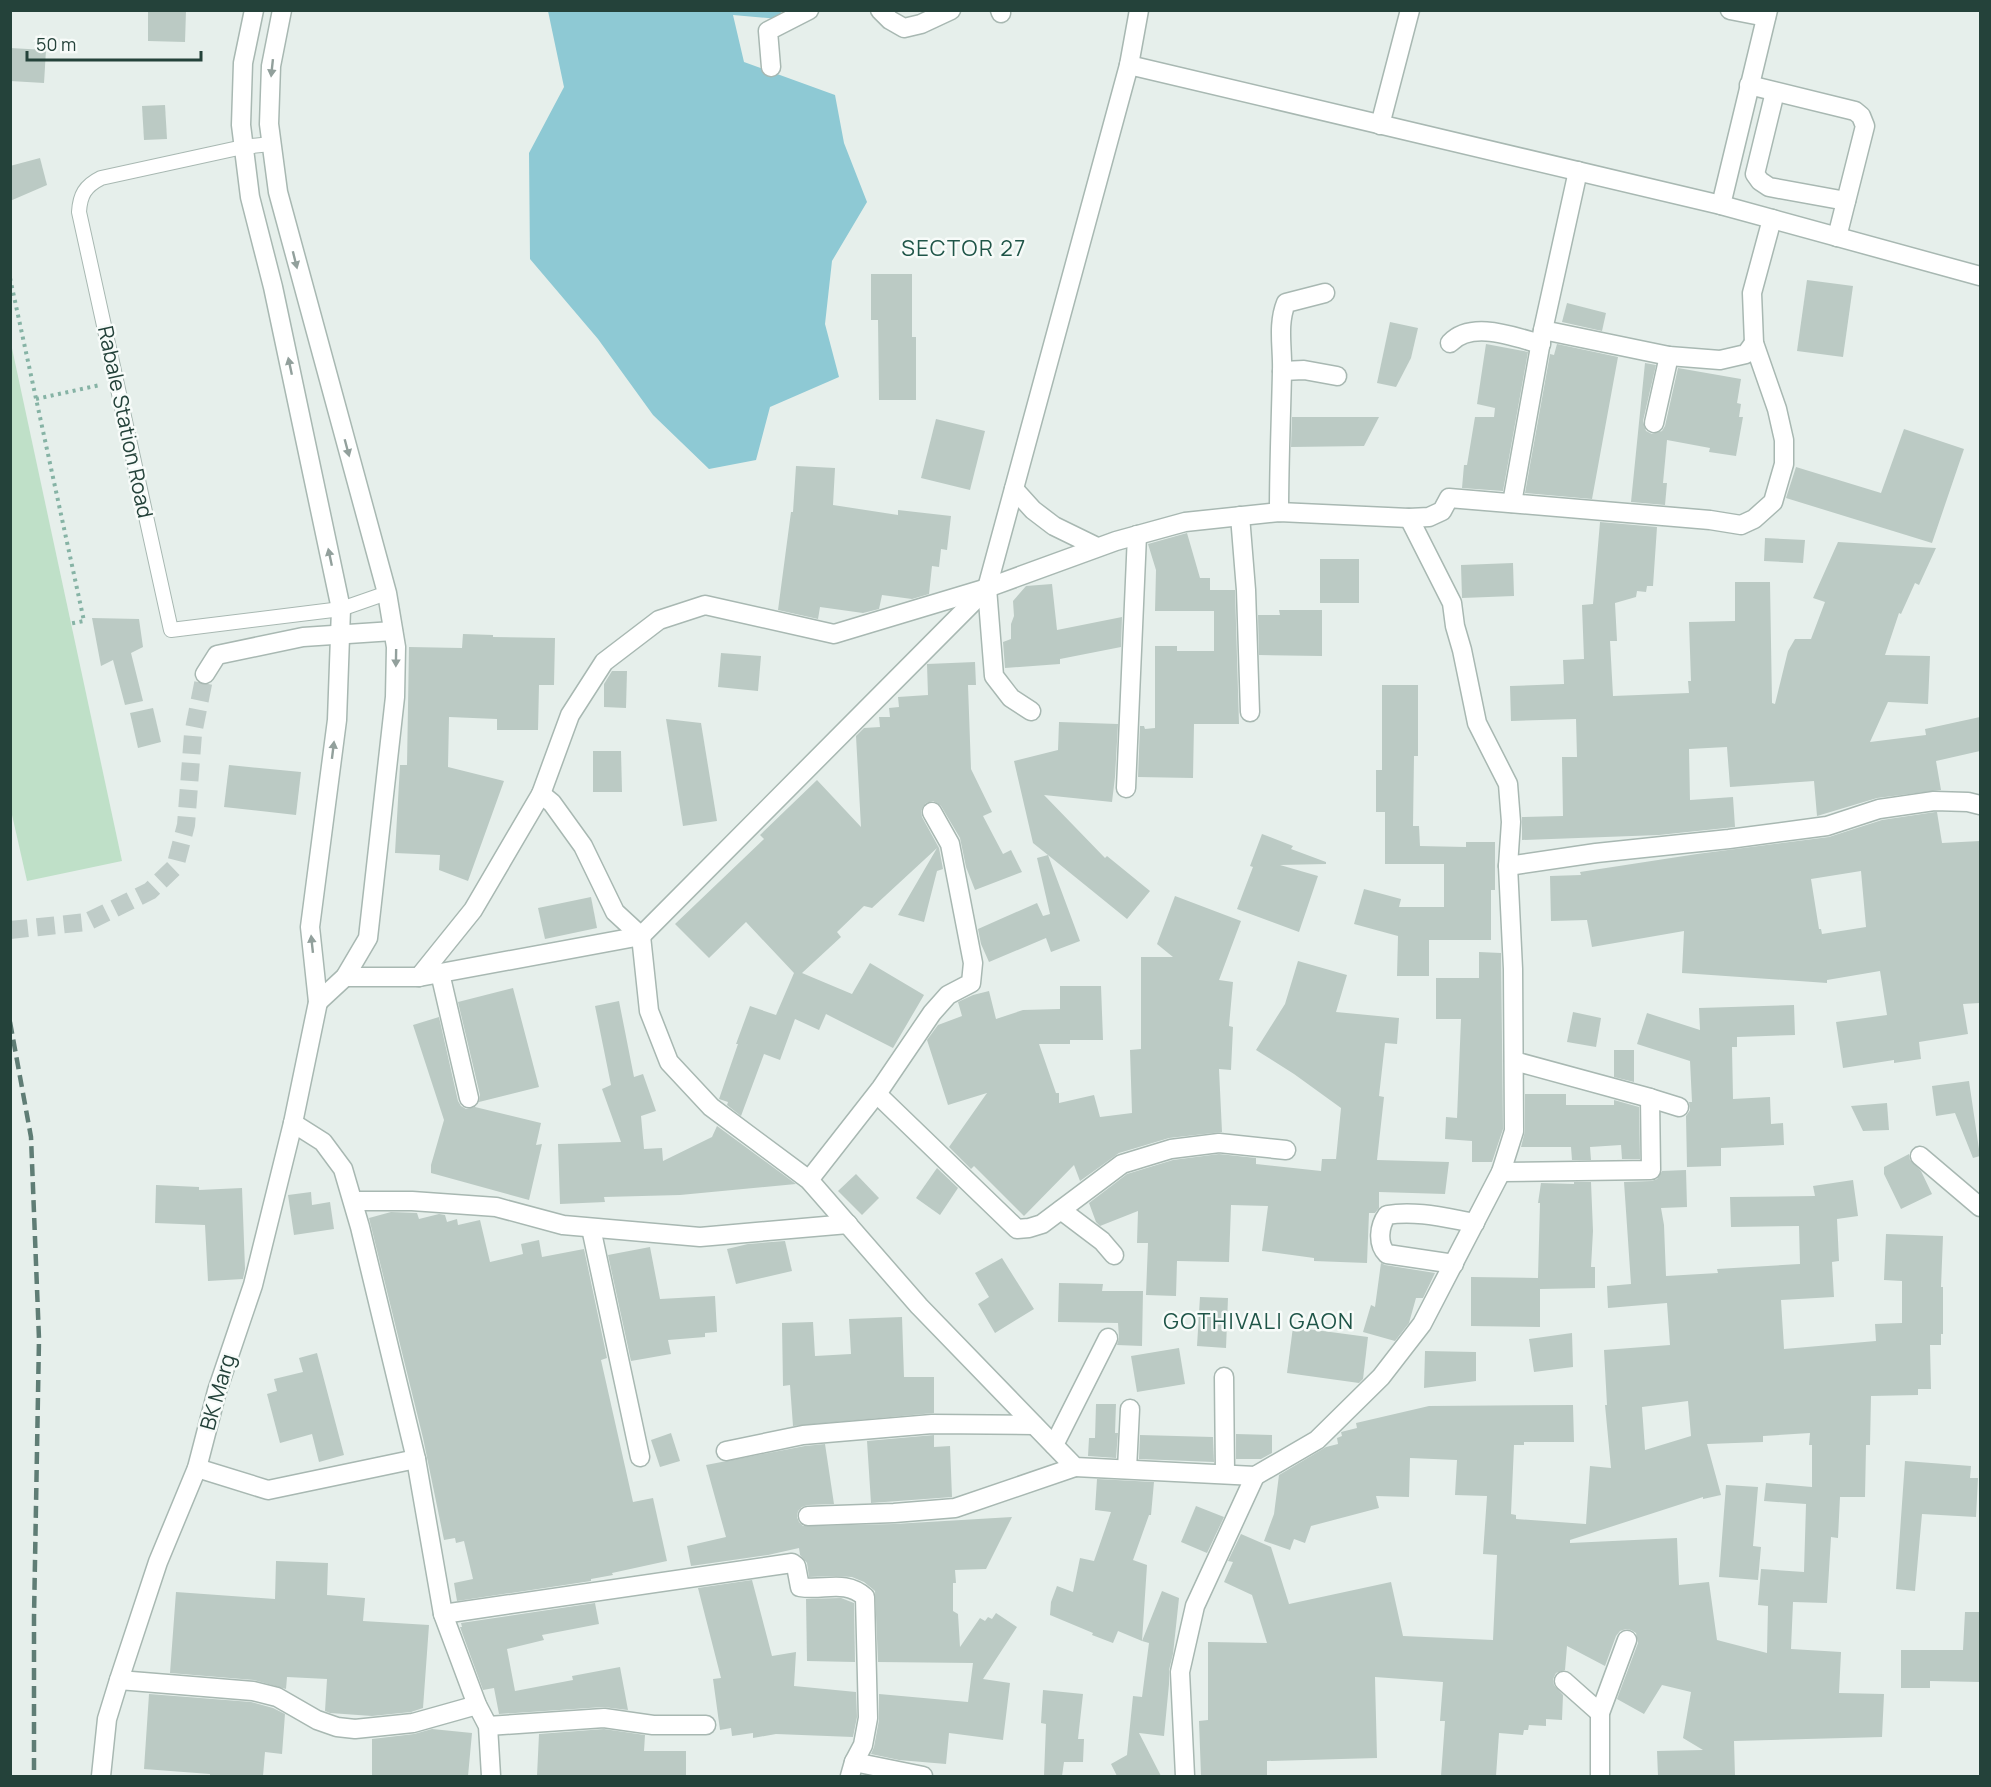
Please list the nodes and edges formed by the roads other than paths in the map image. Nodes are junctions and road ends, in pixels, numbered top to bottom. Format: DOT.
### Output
graph roads {
  1 [pos="254,10"];
  2 [pos="282,10"];
  3 [pos="809,10"];
  4 [pos="880,10"];
  5 [pos="951,10"];
  6 [pos="1139,10"];
  7 [pos="1410,10"];
  8 [pos="1730,10"];
  9 [pos="1767,14"];
  10 [pos="1129,65"];
  11 [pos="771,67"];
  12 [pos="1749,85"];
  13 [pos="1775,92"];
  14 [pos="1380,124"];
  15 [pos="271,144"];
  16 [pos="243,147"];
  17 [pos="1578,171"];
  18 [pos="1846,201"];
  19 [pos="1721,205"];
  20 [pos="1772,219"];
  21 [pos="1837,237"];
  22 [pos="1980,276"];
  23 [pos="1325,293"];
  24 [pos="1542,337"];
  25 [pos="1450,343"];
  26 [pos="1754,343"];
  27 [pos="1669,356"];
  28 [pos="1282,371"];
  29 [pos="1337,375"];
  30 [pos="1654,423"];
  31 [pos="1014,489"];
  32 [pos="1512,503"];
  33 [pos="1279,512"];
  34 [pos="1240,516"];
  35 [pos="1409,518"];
  36 [pos="1137,535"];
  37 [pos="1097,547"];
  38 [pos="987,588"];
  39 [pos="387,593"];
  40 [pos="341,609"];
  41 [pos="393,631"];
  42 [pos="340,636"];
  43 [pos="205,674"];
  44 [pos="1031,711"];
  45 [pos="1250,712"];
  46 [pos="1126,788"];
  47 [pos="541,794"];
  48 [pos="1980,805"];
  49 [pos="932,812"];
  50 [pos="1508,866"];
  51 [pos="641,936"];
  52 [pos="440,973"];
  53 [pos="345,977"];
  54 [pos="419,977"];
  55 [pos="318,1002"];
  56 [pos="1514,1061"];
  57 [pos="877,1094"];
  58 [pos="469,1098"];
  59 [pos="1650,1098"];
  60 [pos="1679,1107"];
  61 [pos="292,1123"];
  62 [pos="1286,1149"];
  63 [pos="1920,1156"];
  64 [pos="1501,1172"];
  65 [pos="809,1180"];
  66 [pos="353,1201"];
  67 [pos="1980,1207"];
  68 [pos="1060,1210"];
  69 [pos="1475,1223"];
  70 [pos="848,1224"];
  71 [pos="591,1228"];
  72 [pos="1114,1255"];
  73 [pos="1454,1264"];
  74 [pos="1108,1338"];
  75 [pos="1224,1377"];
  76 [pos="1130,1408"];
  77 [pos="1034,1425"];
  78 [pos="1054,1445"];
  79 [pos="726,1451"];
  80 [pos="640,1457"];
  81 [pos="416,1459"];
  82 [pos="1075,1467"];
  83 [pos="197,1468"];
  84 [pos="1127,1469"];
  85 [pos="1226,1474"];
  86 [pos="1255,1476"];
  87 [pos="808,1516"];
  88 [pos="443,1614"];
  89 [pos="1627,1640"];
  90 [pos="119,1680"];
  91 [pos="1564,1681"];
  92 [pos="477,1705"];
  93 [pos="1600,1713"];
  94 [pos="706,1725"];
  95 [pos="488,1726"];
  96 [pos="852,1769"];
  97 [pos="101,1776"];
  98 [pos="491,1776"];
  99 [pos="923,1776"];
  100 [pos="1185,1776"];
  101 [pos="1600,1776"];
  1 -- 16 [label="street, BK Marg"];
  2 -- 15 [label="street, one-way"];
  3 -- 11 [label="street"];
  4 -- 5 [label="street"];
  6 -- 10 [label="street"];
  7 -- 14 [label="street"];
  8 -- 9 [label="street"];
  9 -- 12 [label="street"];
  10 -- 14 [label="street"];
  10 -- 31 [label="street"];
  12 -- 13 [label="street"];
  12 -- 19 [label="street"];
  13 -- 18 [label="street"];
  13 -- 18 [label="street"];
  14 -- 17 [label="street"];
  15 -- 16 [label="lane, Rabale Station Road"];
  15 -- 39 [label="street, one-way"];
  40 -- 16 [label="street, BK Marg, one-way"];
  16 -- 40 [label="lane, Rabale Station Road"];
  17 -- 19 [label="street"];
  17 -- 24 [label="street"];
  18 -- 21 [label="street"];
  19 -- 20 [label="street"];
  20 -- 21 [label="street"];
  20 -- 26 [label="street"];
  21 -- 22 [label="street"];
  23 -- 28 [label="street"];
  24 -- 25 [label="street"];
  24 -- 27 [label="street"];
  24 -- 32 [label="street"];
  26 -- 27 [label="street"];
  26 -- 32 [label="street"];
  27 -- 30 [label="street"];
  28 -- 29 [label="street"];
  28 -- 33 [label="street"];
  31 -- 37 [label="street"];
  31 -- 38 [label="street"];
  32 -- 35 [label="street"];
  33 -- 34 [label="street"];
  33 -- 35 [label="street"];
  34 -- 36 [label="street"];
  34 -- 45 [label="street"];
  35 -- 50 [label="street"];
  36 -- 37 [label="street"];
  36 -- 46 [label="street"];
  37 -- 38 [label="street"];
  38 -- 44 [label="street"];
  38 -- 47 [label="street"];
  38 -- 51 [label="street"];
  39 -- 40 [label="lane, Rabale Station Road"];
  39 -- 41 [label="street"];
  40 -- 42 [label="street, BK Marg"];
  41 -- 42 [label="street"];
  41 -- 53 [label="street, one-way"];
  42 -- 43 [label="street"];
  55 -- 42 [label="street, BK Marg, one-way"];
  47 -- 51 [label="street"];
  47 -- 54 [label="street"];
  48 -- 50 [label="street"];
  49 -- 57 [label="street"];
  50 -- 56 [label="street"];
  51 -- 52 [label="street"];
  51 -- 65 [label="street"];
  52 -- 54 [label="street"];
  52 -- 58 [label="street"];
  53 -- 54 [label="street"];
  53 -- 55 [label="street"];
  55 -- 61 [label="street, BK Marg"];
  56 -- 59 [label="street"];
  56 -- 64 [label="street"];
  57 -- 65 [label="street"];
  57 -- 68 [label="street"];
  59 -- 60 [label="street"];
  59 -- 64 [label="street"];
  61 -- 66 [label="street"];
  61 -- 83 [label="street, BK Marg"];
  62 -- 68 [label="street"];
  63 -- 67 [label="street"];
  64 -- 69 [label="street"];
  65 -- 70 [label="street"];
  66 -- 71 [label="street"];
  66 -- 81 [label="street"];
  68 -- 72 [label="street"];
  69 -- 73 [label="street"];
  69 -- 73 [label="street"];
  70 -- 71 [label="street"];
  70 -- 77 [label="street"];
  71 -- 80 [label="street"];
  73 -- 86 [label="street"];
  74 -- 78 [label="street"];
  75 -- 85 [label="street"];
  76 -- 84 [label="street"];
  77 -- 78 [label="street"];
  77 -- 79 [label="street"];
  78 -- 82 [label="street"];
  81 -- 83 [label="street"];
  81 -- 88 [label="street"];
  82 -- 84 [label="street"];
  82 -- 87 [label="street"];
  83 -- 90 [label="street, BK Marg"];
  84 -- 85 [label="street"];
  85 -- 86 [label="street"];
  86 -- 100 [label="street"];
  88 -- 92 [label="street"];
  88 -- 96 [label="street"];
  89 -- 93 [label="street"];
  90 -- 92 [label="street"];
  90 -- 97 [label="street, BK Marg"];
  91 -- 93 [label="street"];
  92 -- 95 [label="street"];
  93 -- 101 [label="street"];
  94 -- 95 [label="street"];
  95 -- 98 [label="street"];
  96 -- 99 [label="street"];
}
